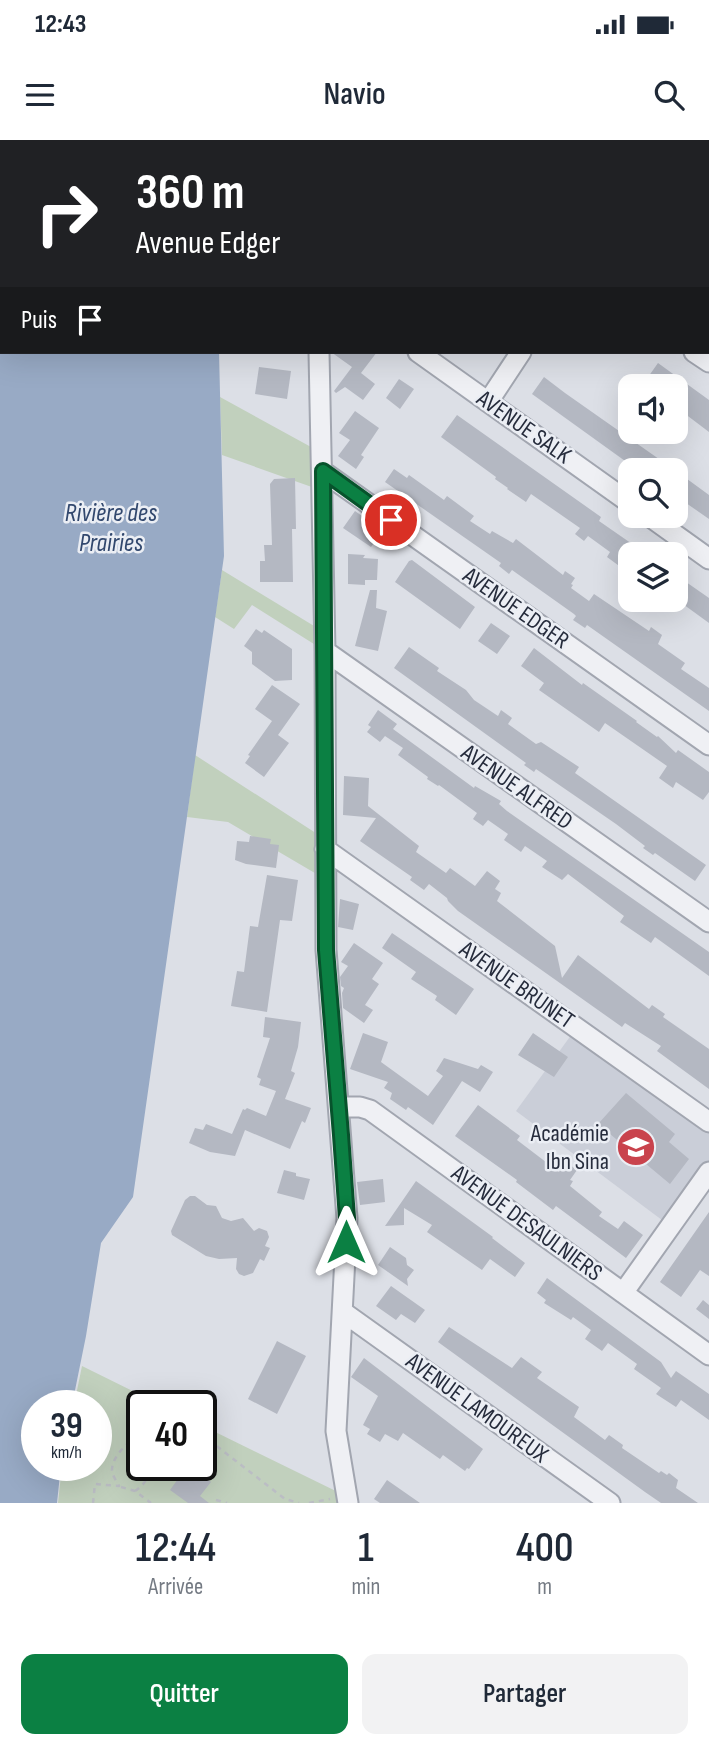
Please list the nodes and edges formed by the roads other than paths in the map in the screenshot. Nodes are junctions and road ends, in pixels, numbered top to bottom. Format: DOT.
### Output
graph roads {
  1 [pos="319,354"];
  2 [pos="421,354"];
  3 [pos="519,354"];
  4 [pos="488,402"];
  5 [pos="323,471"];
  6 [pos="618,494"];
  7 [pos="666,528"];
  8 [pos="709,559"];
  9 [pos="325,651"];
  10 [pos="709,745"];
  11 [pos="325,849"];
  12 [pos="709,922"];
  13 [pos="339,1107"];
  14 [pos="709,1122"];
  15 [pos="709,1172"];
  16 [pos="623,1293"];
  17 [pos="343,1312"];
  18 [pos="709,1355"];
  19 [pos="347,1499"];
  20 [pos="610,1503"];
  1 -- 5 [label="street"];
  2 -- 4 [label="street, AVENUE SALK"];
  3 -- 4 [label="street"];
  4 -- 6 [label="street, AVENUE SALK"];
  5 -- 9 [label="street"];
  5 -- 10 [label="street, AVENUE EDGER"];
  7 -- 8 [label="street"];
  9 -- 11 [label="street"];
  9 -- 12 [label="street, AVENUE ALFRED"];
  11 -- 13 [label="street"];
  11 -- 14 [label="street, AVENUE BRUNET"];
  13 -- 16 [label="street, AVENUE DESAULNIERS"];
  13 -- 17 [label="street"];
  15 -- 16 [label="street"];
  16 -- 18 [label="street, AVENUE DESAULNIERS"];
  17 -- 19 [label="street"];
  17 -- 20 [label="street, AVENUE LAMOUREUX"];
}
